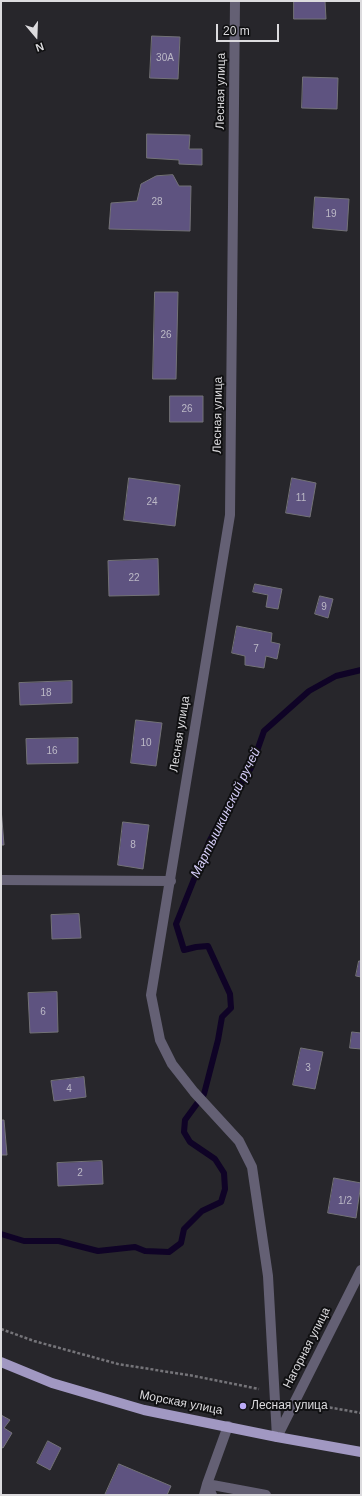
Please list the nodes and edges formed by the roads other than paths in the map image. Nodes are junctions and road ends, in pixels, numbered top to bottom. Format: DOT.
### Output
graph roads {
  1 [pos="235,1"];
  2 [pos="1,880"];
  3 [pos="170,881"];
  4 [pos="361,1270"];
  5 [pos="1,1362"];
  6 [pos="228,1426"];
  7 [pos="277,1437"];
  8 [pos="361,1452"];
  9 [pos="207,1484"];
  10 [pos="204,1495"];
  11 [pos="212,1495"];
  12 [pos="266,1495"];
  1 -- 3 [label="street, Лесная улица"];
  2 -- 3 [label="street"];
  3 -- 7 [label="street, Лесная улица"];
  4 -- 7 [label="street, Нагорная улица"];
  5 -- 6 [label="main road, Морская улица"];
  6 -- 7 [label="main road, Морская улица"];
  6 -- 9 [label="street"];
  7 -- 8 [label="main road, Морская улица"];
  9 -- 10 [label="street"];
  9 -- 11 [label="street"];
  9 -- 12 [label="street"];
}
